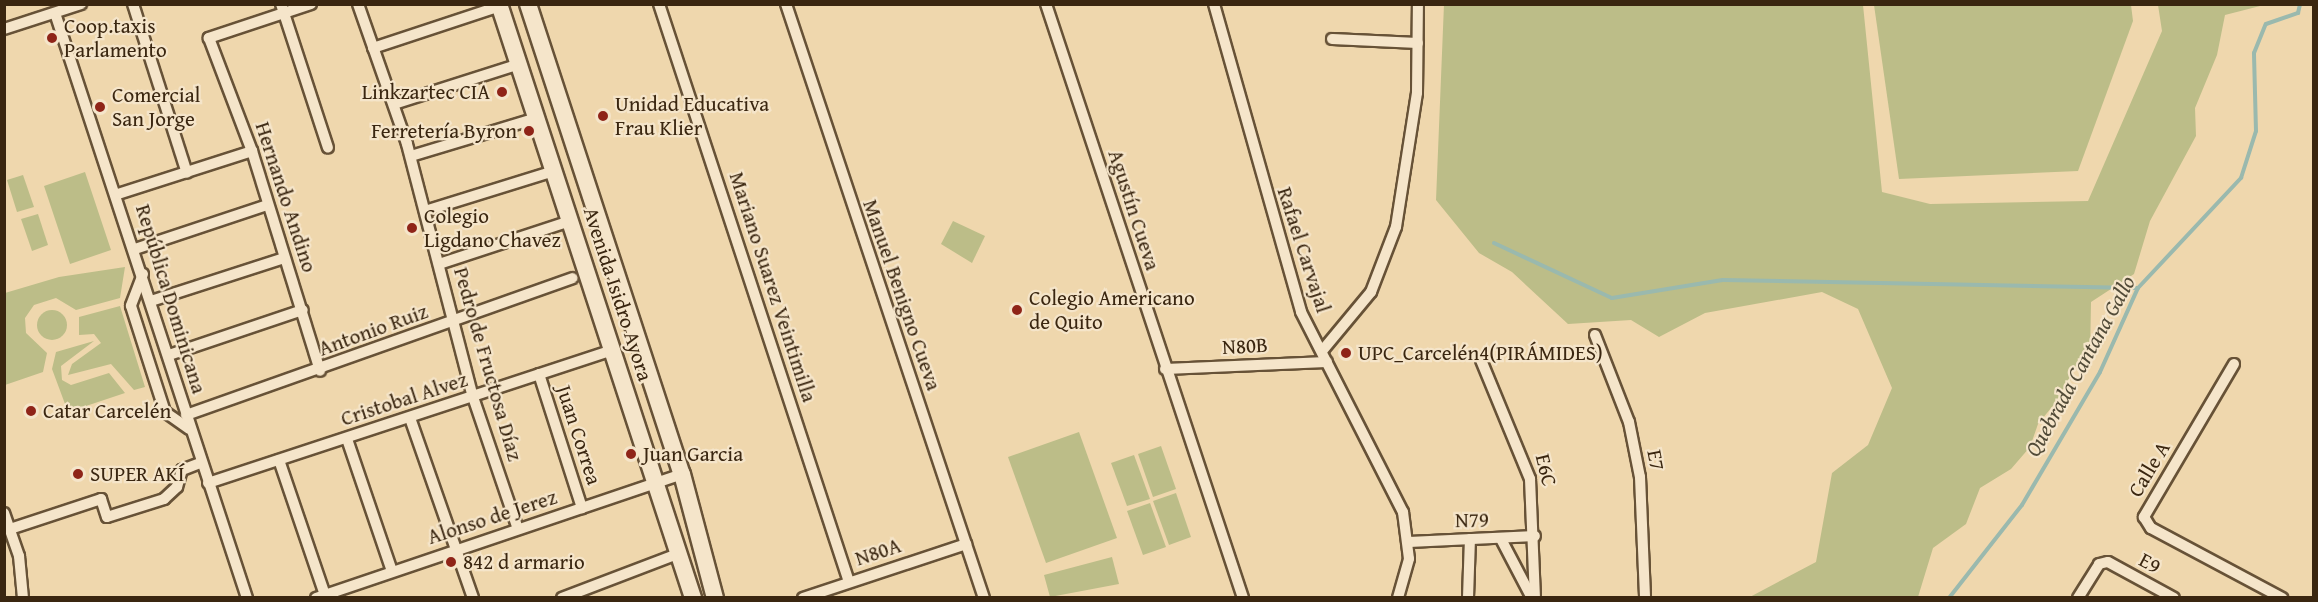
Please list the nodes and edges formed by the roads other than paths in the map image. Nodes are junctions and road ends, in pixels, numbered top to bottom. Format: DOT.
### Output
graph roads {
  1 [pos="81,4"];
  2 [pos="133,4"];
  3 [pos="311,4"];
  4 [pos="358,4"];
  5 [pos="528,4"];
  6 [pos="659,4"];
  7 [pos="786,4"];
  8 [pos="1046,4"];
  9 [pos="1214,4"];
  10 [pos="1418,4"];
  11 [pos="500,5"];
  12 [pos="283,9"];
  13 [pos="55,13"];
  14 [pos="4,29"];
  15 [pos="1332,39"];
  16 [pos="1418,43"];
  17 [pos="374,48"];
  18 [pos="545,58"];
  19 [pos="519,64"];
  20 [pos="394,104"];
  21 [pos="537,118"];
  22 [pos="328,148"];
  23 [pos="252,151"];
  24 [pos="411,156"];
  25 [pos="554,171"];
  26 [pos="187,173"];
  27 [pos="118,194"];
  28 [pos="267,205"];
  29 [pos="425,211"];
  30 [pos="570,221"];
  31 [pos="135,249"];
  32 [pos="284,258"];
  33 [pos="440,264"];
  34 [pos="143,274"];
  35 [pos="572,278"];
  36 [pos="152,301"];
  37 [pos="303,310"];
  38 [pos="454,319"];
  39 [pos="1595,335"];
  40 [pos="613,350"];
  41 [pos="169,355"];
  42 [pos="1324,357"];
  43 [pos="1481,360"];
  44 [pos="2234,364"];
  45 [pos="1165,369"];
  46 [pos="320,370"];
  47 [pos="539,374"];
  48 [pos="473,397"];
  49 [pos="186,415"];
  50 [pos="410,418"];
  51 [pos="189,429"];
  52 [pos="347,439"];
  53 [pos="279,460"];
  54 [pos="200,463"];
  55 [pos="681,474"];
  56 [pos="208,483"];
  57 [pos="655,483"];
  58 [pos="582,508"];
  59 [pos="4,513"];
  60 [pos="10,529"];
  61 [pos="518,529"];
  62 [pos="1535,536"];
  63 [pos="1470,539"];
  64 [pos="1501,539"];
  65 [pos="1409,542"];
  66 [pos="966,544"];
  67 [pos="17,550"];
  68 [pos="456,550"];
  69 [pos="680,553"];
  70 [pos="4,554"];
  71 [pos="392,571"];
  72 [pos="849,582"];
  73 [pos="322,596"];
  74 [pos="22,597"];
  75 [pos="247,597"];
  76 [pos="473,597"];
  77 [pos="562,597"];
  78 [pos="693,597"];
  79 [pos="715,597"];
  80 [pos="803,597"];
  81 [pos="984,597"];
  82 [pos="1243,597"];
  83 [pos="1398,597"];
  84 [pos="1467,597"];
  85 [pos="1533,597"];
  86 [pos="1645,597"];
  87 [pos="2078,597"];
  88 [pos="2174,597"];
  89 [pos="2282,597"];
  1 -- 13 [label="street"];
  2 -- 26 [label="street"];
  3 -- 12 [label="street"];
  4 -- 17 [label="street, Pedro de Fructosa Díaz"];
  5 -- 18 [label="street, Avenida Isidro Ayora"];
  6 -- 72 [label="street, Mariano Suarez Veintimilla"];
  7 -- 66 [label="street, Manuel Benigno Cueva"];
  8 -- 45 [label="street, Agustín Cueva"];
  9 -- 42 [label="street, Rafael Carvajal"];
  10 -- 16 [label="street"];
  11 -- 17 [label="street"];
  11 -- 19 [label="street, Avenida Isidro Ayora"];
  12 -- 22 [label="street"];
  12 -- 23 [label="street, Hernando Andino"];
  13 -- 14 [label="street"];
  13 -- 27 [label="street, República Dominicana"];
  15 -- 16 [label="street"];
  16 -- 42 [label="street"];
  17 -- 20 [label="street, Pedro de Fructosa Díaz"];
  18 -- 19 [label="street"];
  18 -- 55 [label="street, Avenida Isidro Ayora"];
  19 -- 20 [label="street"];
  19 -- 21 [label="street, Avenida Isidro Ayora"];
  20 -- 24 [label="street, Pedro de Fructosa Díaz"];
  21 -- 24 [label="street"];
  21 -- 25 [label="street, Avenida Isidro Ayora"];
  23 -- 26 [label="street"];
  23 -- 28 [label="street, Hernando Andino"];
  24 -- 29 [label="street, Pedro de Fructosa Díaz"];
  25 -- 29 [label="street"];
  25 -- 30 [label="street, Avenida Isidro Ayora"];
  26 -- 27 [label="street"];
  27 -- 31 [label="street, República Dominicana"];
  28 -- 31 [label="street"];
  28 -- 32 [label="street, Hernando Andino"];
  29 -- 33 [label="street, Pedro de Fructosa Díaz"];
  30 -- 33 [label="street"];
  30 -- 40 [label="street, Avenida Isidro Ayora"];
  31 -- 34 [label="street, República Dominicana"];
  32 -- 36 [label="street"];
  32 -- 37 [label="street, Hernando Andino"];
  33 -- 38 [label="street, Pedro de Fructosa Díaz"];
  34 -- 36 [label="street, República Dominicana"];
  34 -- 51 [label="street"];
  35 -- 38 [label="street, Antonio Ruiz"];
  36 -- 41 [label="street, República Dominicana"];
  37 -- 41 [label="street"];
  37 -- 46 [label="street, Hernando Andino"];
  38 -- 46 [label="street, Antonio Ruiz"];
  38 -- 48 [label="street, Pedro de Fructosa Díaz"];
  39 -- 86 [label="street, E7"];
  40 -- 47 [label="street, Cristobal Alvez"];
  40 -- 57 [label="street, Avenida Isidro Ayora"];
  41 -- 49 [label="street, República Dominicana"];
  42 -- 45 [label="street, N80B"];
  42 -- 65 [label="street, Rafael Carvajal"];
  43 -- 62 [label="street, E6C"];
  44 -- 89 [label="street, Calle A"];
  45 -- 82 [label="street, Agustín Cueva"];
  46 -- 49 [label="street, Antonio Ruiz"];
  47 -- 48 [label="street, Cristobal Alvez"];
  47 -- 58 [label="street, Juan Correa"];
  48 -- 50 [label="street, Cristobal Alvez"];
  48 -- 61 [label="street, Pedro de Fructosa Díaz"];
  49 -- 51 [label="street, República Dominicana"];
  50 -- 52 [label="street, Cristobal Alvez"];
  50 -- 68 [label="street"];
  51 -- 54 [label="street, República Dominicana"];
  52 -- 53 [label="street, Cristobal Alvez"];
  52 -- 71 [label="street"];
  53 -- 56 [label="street, Cristobal Alvez"];
  53 -- 73 [label="street"];
  54 -- 56 [label="street, República Dominicana"];
  54 -- 60 [label="street"];
  55 -- 57 [label="street, Alonso de Jerez"];
  55 -- 79 [label="street, Avenida Isidro Ayora"];
  56 -- 75 [label="street, República Dominicana"];
  57 -- 58 [label="street, Alonso de Jerez"];
  57 -- 69 [label="street, Avenida Isidro Ayora"];
  58 -- 61 [label="street, Alonso de Jerez"];
  59 -- 60 [label="street"];
  60 -- 67 [label="street"];
  61 -- 68 [label="street, Alonso de Jerez"];
  62 -- 64 [label="street, N79"];
  62 -- 85 [label="street, E6C"];
  63 -- 64 [label="street, N79"];
  63 -- 65 [label="street, N79"];
  63 -- 84 [label="street"];
  64 -- 85 [label="street"];
  65 -- 83 [label="street, Rafael Carvajal"];
  66 -- 72 [label="street, N80A"];
  66 -- 81 [label="street, Manuel Benigno Cueva"];
  67 -- 70 [label="street"];
  67 -- 74 [label="street"];
  68 -- 71 [label="street, Alonso de Jerez"];
  68 -- 76 [label="street"];
  69 -- 77 [label="street"];
  69 -- 78 [label="street, Avenida Isidro Ayora"];
  71 -- 73 [label="street, Alonso de Jerez"];
  72 -- 80 [label="street, N80A"];
  87 -- 88 [label="street, E9"];
}
